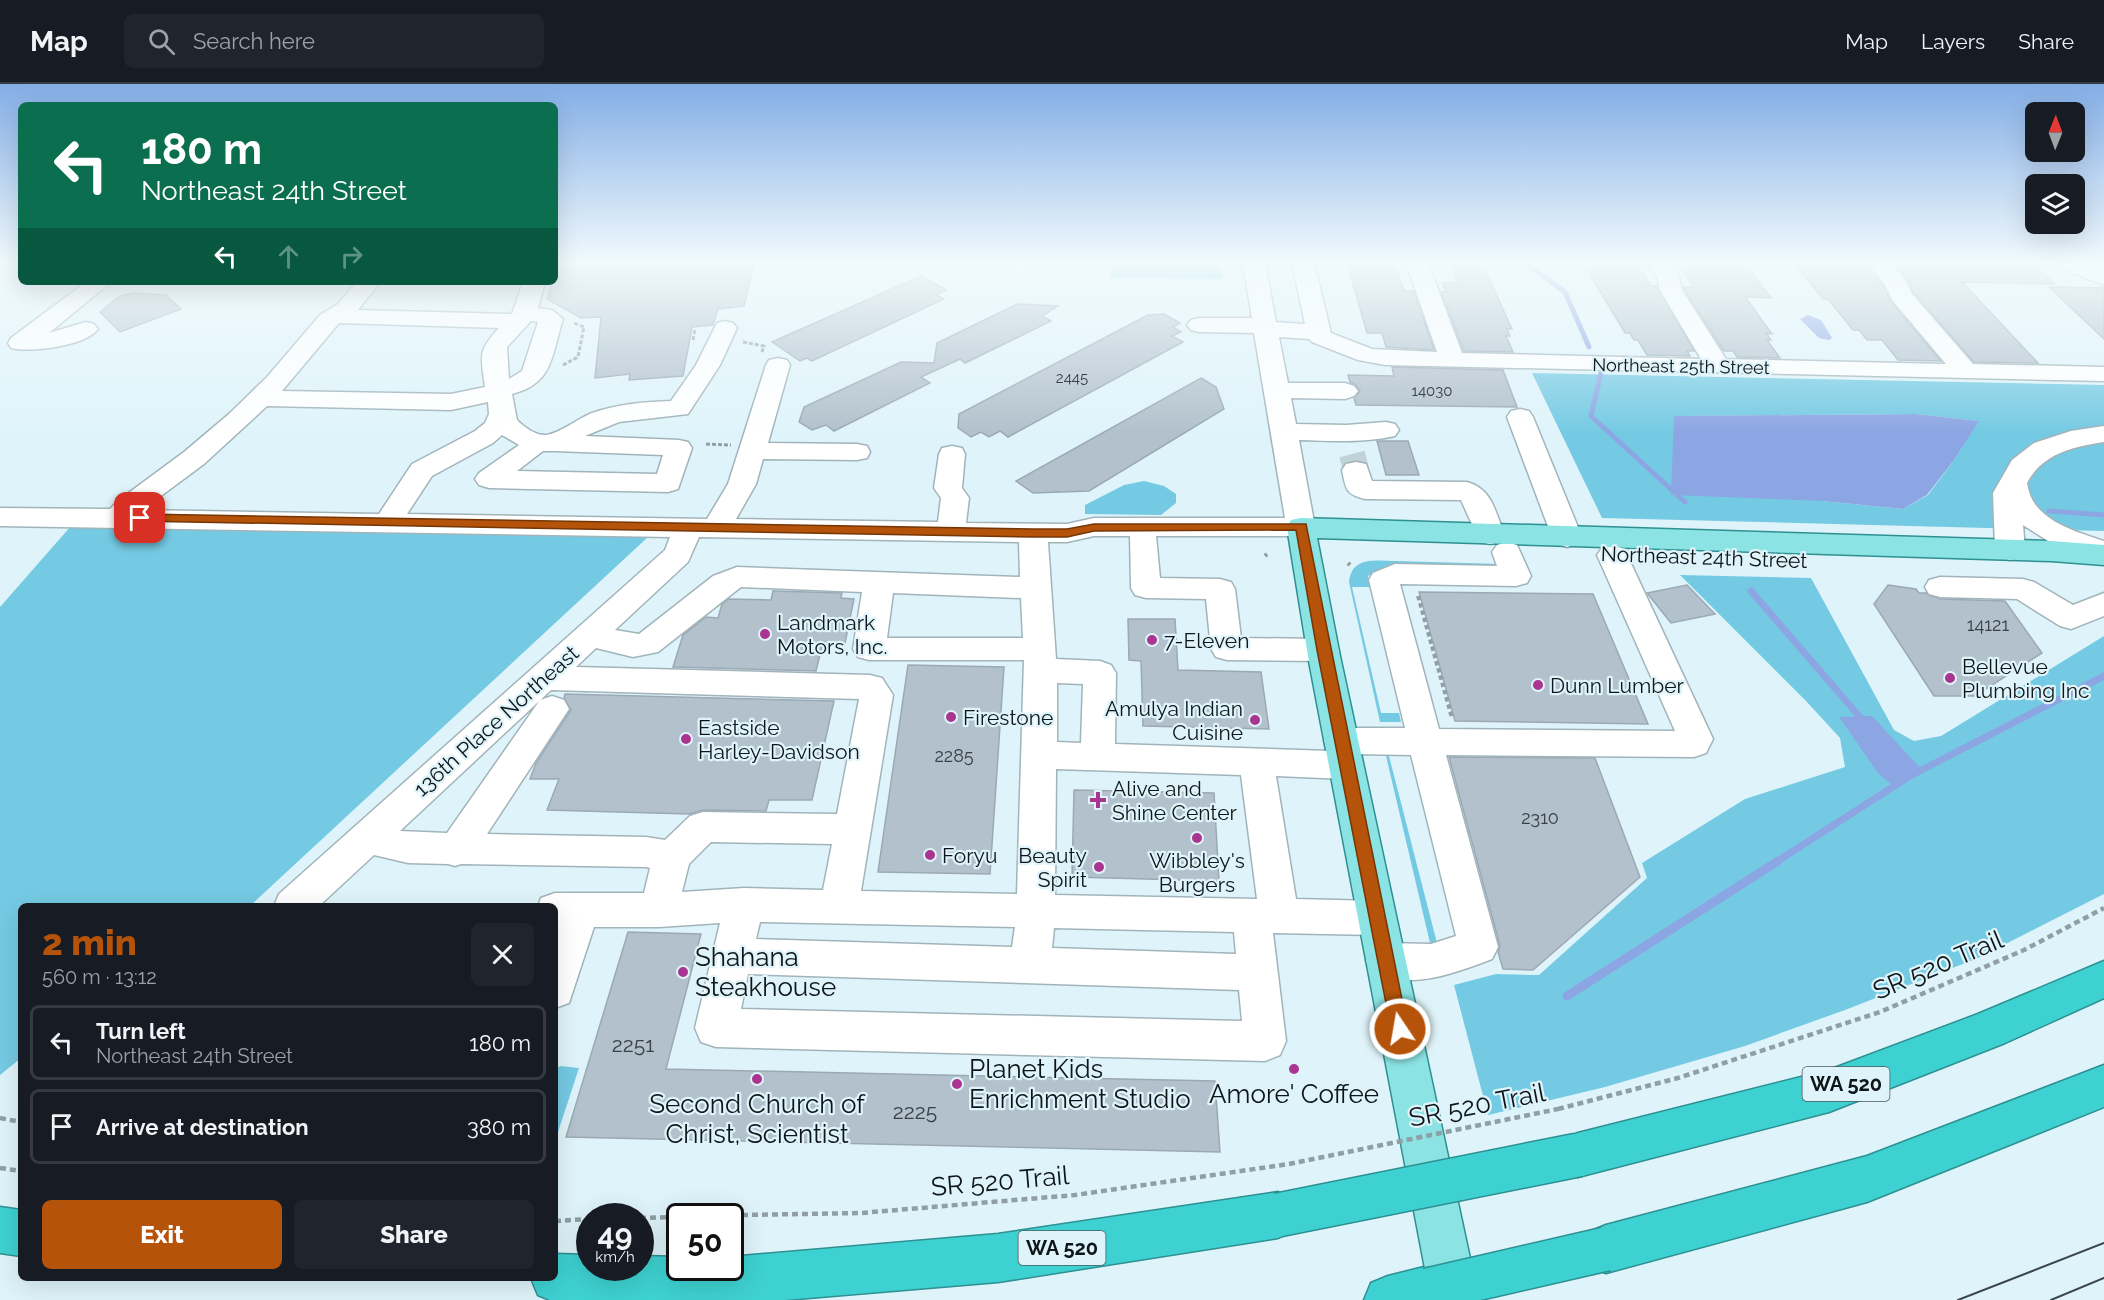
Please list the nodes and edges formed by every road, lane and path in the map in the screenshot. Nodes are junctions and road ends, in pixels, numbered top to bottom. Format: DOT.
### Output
graph roads {
  1 [pos="44,320"];
  2 [pos="328,320"];
  3 [pos="519,320"];
  4 [pos="551,320"];
  5 [pos="1265,320"];
  6 [pos="1316,320"];
  7 [pos="1437,320"];
  8 [pos="1690,320"];
  9 [pos="1922,320"];
  10 [pos="1199,325"];
  11 [pos="1266,327"];
  12 [pos="725,328"];
  13 [pos="86,329"];
  14 [pos="695,329"];
  15 [pos="1319,332"];
  16 [pos="693,340"];
  17 [pos="10,343"];
  18 [pos="1452,360"];
  19 [pos="778,364"];
  20 [pos="1719,366"];
  21 [pos="1966,371"];
  22 [pos="2104,374"];
  23 [pos="1277,390"];
  24 [pos="1346,391"];
  25 [pos="260,398"];
  26 [pos="472,399"];
  27 [pos="1520,417"];
  28 [pos="518,419"];
  29 [pos="1386,430"];
  30 [pos="1284,432"];
  31 [pos="2104,434"];
  32 [pos="706,444"];
  33 [pos="742,448"];
  34 [pos="857,452"];
  35 [pos="1351,452"];
  36 [pos="952,454"];
  37 [pos="422,470"];
  38 [pos="544,480"];
  39 [pos="2013,483"];
  40 [pos="118,518"];
  41 [pos="387,523"];
  42 [pos="6,524"];
  43 [pos="521,525"];
  44 [pos="703,528"];
  45 [pos="951,532"];
  46 [pos="1051,533"];
  47 [pos="1302,536"];
  48 [pos="1567,537"];
  49 [pos="1143,539"];
  50 [pos="1498,543"];
  51 [pos="2104,553"];
  52 [pos="1612,555"];
  53 [pos="2015,569"];
  54 [pos="2104,570"];
  55 [pos="1412,574"];
  56 [pos="879,583"];
  57 [pos="1940,587"];
  58 [pos="1037,588"];
  59 [pos="2104,604"];
  60 [pos="592,633"];
  61 [pos="1323,650"];
  62 [pos="1041,660"];
  63 [pos="547,694"];
  64 [pos="1442,742"];
  65 [pos="1344,753"];
  66 [pos="1039,755"];
  67 [pos="1098,758"];
  68 [pos="1257,763"];
  69 [pos="852,829"];
  70 [pos="368,838"];
  71 [pos="455,850"];
  72 [pos="672,857"];
  73 [pos="296,903"];
  74 [pos="744,905"];
  75 [pos="839,907"];
  76 [pos="2104,908"];
  77 [pos="568,910"];
  78 [pos="659,910"];
  79 [pos="1036,911"];
  80 [pos="1265,916"];
  81 [pos="1377,918"];
  82 [pos="732,956"];
  83 [pos="1386,961"];
  84 [pos="1030,966"];
  85 [pos="558,972"];
  86 [pos="1258,973"];
  87 [pos="2104,979"];
  88 [pos="2104,1086"];
  89 [pos="0,1118"];
  90 [pos="18,1121"];
  91 [pos="0,1168"];
  92 [pos="18,1171"];
  93 [pos="744,1215"];
  94 [pos="576,1220"];
  95 [pos="558,1221"];
  96 [pos="0,1230"];
  97 [pos="18,1233"];
  98 [pos="558,1278"];
  99 [pos="1388,1300"];
  100 [pos="1455,1300"];
  1 -- 17 [label="street"];
  2 -- 25 [label="street"];
  3 -- 28 [label="street"];
  4 -- 28 [label="street"];
  5 -- 11 [label="street"];
  6 -- 15 [label="street"];
  7 -- 18 [label="street"];
  8 -- 20 [label="street"];
  9 -- 21 [label="street"];
  10 -- 11 [label="street, Northeast 25th Street"];
  11 -- 15 [label="street, Northeast 25th Street"];
  11 -- 23 [label="street"];
  12 -- 28 [label="street"];
  13 -- 17 [label="street"];
  14 -- 16 [label="path"];
  15 -- 18 [label="street, Northeast 25th Street"];
  18 -- 20 [label="street, Northeast 25th Street"];
  19 -- 33 [label="street, 136th Place Northeast"];
  20 -- 21 [label="street, Northeast 25th Street"];
  21 -- 22 [label="street, Northeast 25th Street"];
  23 -- 24 [label="street"];
  23 -- 30 [label="street"];
  25 -- 26 [label="street"];
  25 -- 40 [label="street"];
  26 -- 28 [label="street"];
  26 -- 37 [label="street"];
  27 -- 48 [label="street"];
  28 -- 37 [label="street"];
  28 -- 38 [label="street"];
  28 -- 38 [label="street"];
  29 -- 35 [label="street"];
  30 -- 35 [label="street"];
  30 -- 47 [label="street"];
  31 -- 39 [label="street"];
  32 -- 33 [label="path"];
  33 -- 34 [label="street"];
  33 -- 44 [label="street, 136th Place Northeast"];
  35 -- 50 [label="street"];
  36 -- 45 [label="street"];
  37 -- 41 [label="street"];
  38 -- 43 [label="street"];
  39 -- 51 [label="street"];
  39 -- 53 [label="street"];
  40 -- 41 [label="street, Northeast 24th Street"];
  40 -- 42 [label="street, Northeast 24th Street"];
  41 -- 43 [label="street, Northeast 24th Street"];
  43 -- 44 [label="street, Northeast 24th Street"];
  44 -- 45 [label="street, Northeast 24th Street"];
  44 -- 60 [label="street, 136th Place Northeast"];
  45 -- 46 [label="street, Northeast 24th Street"];
  46 -- 47 [label="street, Northeast 24th Street"];
  46 -- 49 [label="street"];
  46 -- 58 [label="street"];
  47 -- 49 [label="street"];
  47 -- 50 [label="main road, Northeast 24th Street"];
  47 -- 61 [label="main road"];
  48 -- 50 [label="main road"];
  48 -- 53 [label="main road"];
  49 -- 61 [label="street"];
  50 -- 52 [label="main road, Northeast 24th Street"];
  50 -- 55 [label="street"];
  51 -- 53 [label="main road"];
  52 -- 53 [label="main road, Northeast 24th Street"];
  52 -- 64 [label="street"];
  53 -- 54 [label="main road, Northeast 24th Street"];
  53 -- 57 [label="street"];
  53 -- 59 [label="street"];
  55 -- 64 [label="path"];
  55 -- 64 [label="street"];
  56 -- 58 [label="street"];
  56 -- 60 [label="street"];
  56 -- 62 [label="street"];
  58 -- 62 [label="street"];
  60 -- 63 [label="street, 136th Place Northeast"];
  61 -- 65 [label="main road"];
  62 -- 66 [label="street"];
  62 -- 67 [label="street"];
  63 -- 69 [label="street"];
  63 -- 70 [label="street, 136th Place Northeast"];
  63 -- 71 [label="street"];
  64 -- 65 [label="street"];
  64 -- 83 [label="street"];
  65 -- 68 [label="street"];
  65 -- 81 [label="main road"];
  66 -- 67 [label="street"];
  66 -- 79 [label="street"];
  67 -- 68 [label="street"];
  68 -- 80 [label="street"];
  69 -- 72 [label="street"];
  69 -- 75 [label="street"];
  70 -- 71 [label="street"];
  70 -- 73 [label="street, 136th Place Northeast"];
  71 -- 72 [label="street"];
  72 -- 78 [label="street"];
  74 -- 75 [label="street"];
  74 -- 78 [label="street"];
  74 -- 82 [label="street"];
  75 -- 79 [label="street"];
  76 -- 93 [label="path, SR 520 Trail, bridge"];
  77 -- 78 [label="street"];
  77 -- 85 [label="street"];
  79 -- 80 [label="street"];
  79 -- 84 [label="street"];
  80 -- 81 [label="street"];
  80 -- 86 [label="street"];
  81 -- 83 [label="main road"];
  82 -- 84 [label="street"];
  82 -- 86 [label="street"];
  83 -- 100 [label="main road"];
  84 -- 86 [label="street"];
  87 -- 98 [label="highway, WA 520, bridge"];
  88 -- 99 [label="highway, bridge"];
  89 -- 90 [label="path"];
  91 -- 92 [label="path"];
  94 -- 95 [label="path"];
  96 -- 97 [label="highway"];
}
